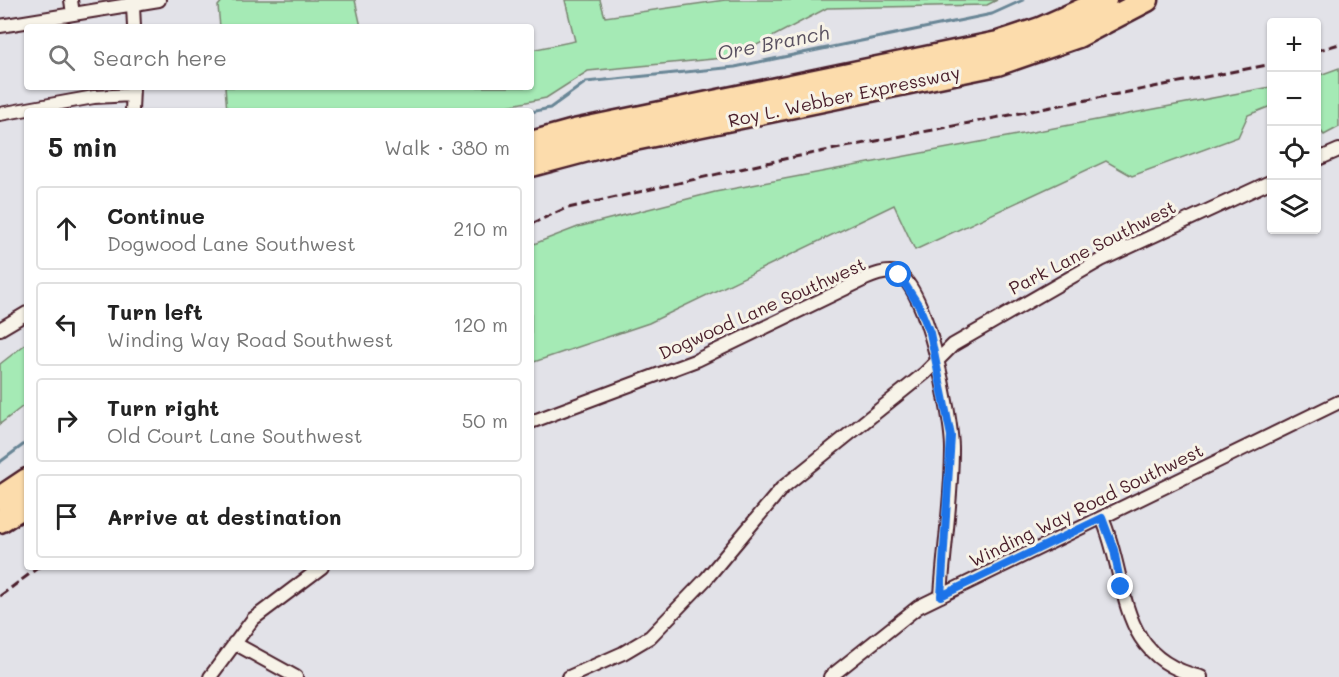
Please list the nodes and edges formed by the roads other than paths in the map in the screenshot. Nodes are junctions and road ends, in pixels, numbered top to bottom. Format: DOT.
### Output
graph roads {
  1 [pos="72,0"];
  2 [pos="159,0"];
  3 [pos="1105,0"];
  4 [pos="1147,0"];
  5 [pos="133,5"];
  6 [pos="73,14"];
  7 [pos="134,24"];
  8 [pos="0,26"];
  9 [pos="132,91"];
  10 [pos="35,108"];
  11 [pos="132,108"];
  12 [pos="24,110"];
  13 [pos="0,114"];
  14 [pos="534,142"];
  15 [pos="1339,150"];
  16 [pos="1321,158"];
  17 [pos="534,164"];
  18 [pos="1267,183"];
  19 [pos="24,315"];
  20 [pos="0,329"];
  21 [pos="938,359"];
  22 [pos="1339,402"];
  23 [pos="534,421"];
  24 [pos="24,482"];
  25 [pos="0,498"];
  26 [pos="24,506"];
  27 [pos="1102,518"];
  28 [pos="0,521"];
  29 [pos="318,570"];
  30 [pos="941,596"];
  31 [pos="234,643"];
  32 [pos="210,677"];
  33 [pos="296,677"];
  34 [pos="569,677"];
  35 [pos="830,677"];
  36 [pos="1201,677"];
  1 -- 6 [label="street"];
  2 -- 5 [label="street"];
  3 -- 14 [label="highway, Roy L. Webber Expressway"];
  4 -- 17 [label="highway, Roy L. Webber Expressway"];
  5 -- 6 [label="street"];
  5 -- 7 [label="street"];
  6 -- 8 [label="street"];
  9 -- 10 [label="street"];
  9 -- 11 [label="street"];
  12 -- 13 [label="street"];
  15 -- 16 [label="street"];
  18 -- 21 [label="street, Park Lane Southwest"];
  19 -- 20 [label="street"];
  21 -- 23 [label="street, Dogwood Lane Southwest"];
  21 -- 30 [label="street, Dogwood Lane Southwest"];
  21 -- 34 [label="street, Park Lane Southwest"];
  22 -- 27 [label="street, Winding Way Road Southwest"];
  24 -- 25 [label="highway"];
  26 -- 28 [label="highway"];
  27 -- 30 [label="street, Winding Way Road Southwest"];
  27 -- 36 [label="street"];
  29 -- 31 [label="street"];
  30 -- 35 [label="street, Winding Way Road Southwest"];
  31 -- 32 [label="street"];
  31 -- 33 [label="street"];
}
